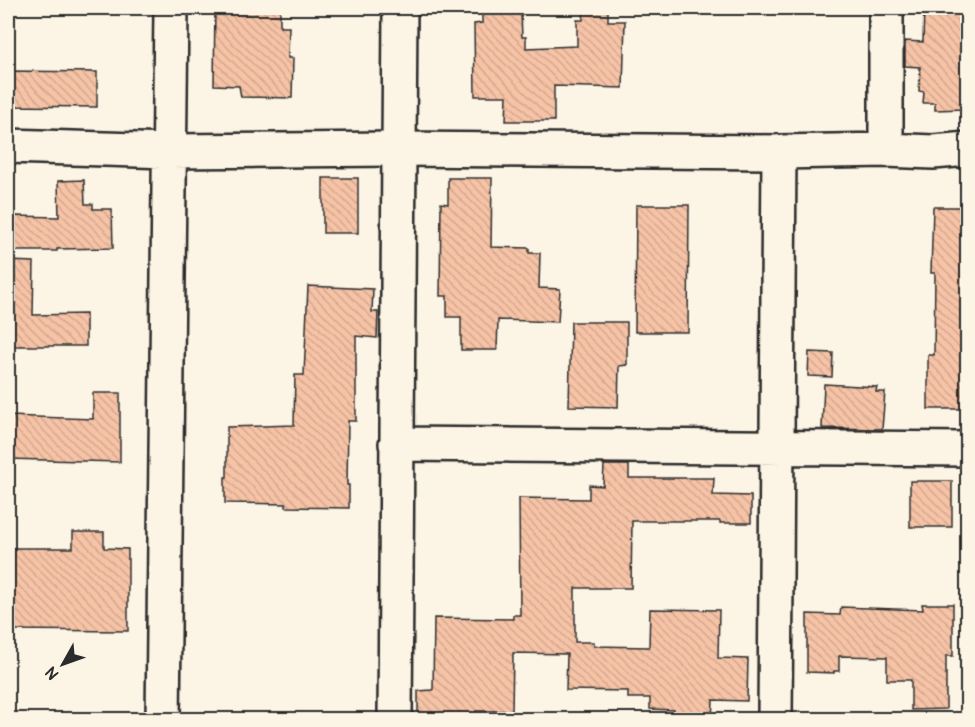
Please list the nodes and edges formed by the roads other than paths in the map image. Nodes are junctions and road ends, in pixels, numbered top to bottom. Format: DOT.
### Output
graph roads {
  1 [pos="171,8"];
  2 [pos="400,8"];
  3 [pos="886,8"];
  4 [pos="8,146"];
  5 [pos="397,149"];
  6 [pos="968,149"];
  7 [pos="886,150"];
  8 [pos="169,152"];
  9 [pos="779,152"];
  10 [pos="396,444"];
  11 [pos="777,448"];
  12 [pos="968,449"];
  13 [pos="163,720"];
  14 [pos="395,720"];
  15 [pos="775,720"];
  1 -- 8 [label="street"];
  2 -- 5 [label="street"];
  3 -- 7 [label="street"];
  4 -- 8 [label="street"];
  5 -- 8 [label="street"];
  5 -- 9 [label="street"];
  5 -- 10 [label="street"];
  6 -- 7 [label="street"];
  7 -- 9 [label="street"];
  8 -- 13 [label="street"];
  9 -- 11 [label="street"];
  10 -- 11 [label="street"];
  10 -- 14 [label="street"];
  11 -- 12 [label="street"];
  11 -- 15 [label="street"];
}
